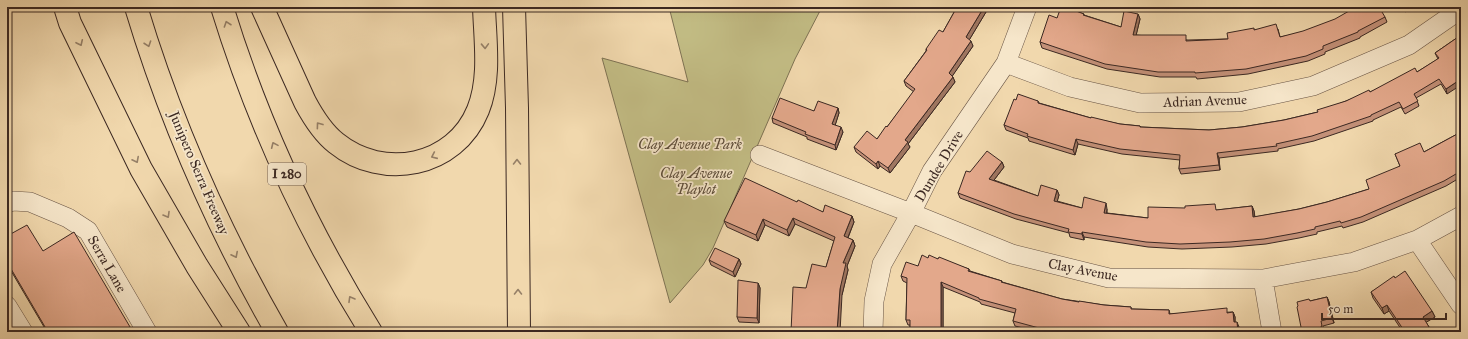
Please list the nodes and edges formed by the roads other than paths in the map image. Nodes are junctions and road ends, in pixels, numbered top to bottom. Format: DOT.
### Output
graph roads {
  1 [pos="136,7"];
  2 [pos="222,7"];
  3 [pos="262,7"];
  4 [pos="484,7"];
  5 [pos="514,7"];
  6 [pos="1027,7"];
  7 [pos="1461,9"];
  8 [pos="65,12"];
  9 [pos="1006,63"];
  10 [pos="760,155"];
  11 [pos="7,203"];
  12 [pos="911,213"];
  13 [pos="1461,216"];
  14 [pos="1417,240"];
  15 [pos="1263,279"];
  16 [pos="1461,305"];
  17 [pos="7,306"];
  18 [pos="22,332"];
  19 [pos="147,332"];
  20 [pos="239,332"];
  21 [pos="277,332"];
  22 [pos="371,332"];
  23 [pos="519,332"];
  24 [pos="873,332"];
  25 [pos="1272,332"];
  1 -- 21 [label="highway, Junipero Serra Freeway, one-way"];
  22 -- 2 [label="highway, I 280, one-way"];
  4 -- 3 [label="highway, one-way"];
  23 -- 5 [label="highway, one-way"];
  6 -- 9 [label="street, Dundee Drive"];
  7 -- 9 [label="street, Adrian Avenue"];
  8 -- 20 [label="highway, one-way"];
  9 -- 12 [label="street, Dundee Drive"];
  10 -- 12 [label="street, Clay Avenue"];
  11 -- 19 [label="street, Serra Lane"];
  12 -- 15 [label="street, Clay Avenue"];
  12 -- 24 [label="street, Dundee Drive"];
  13 -- 14 [label="street, Clay Avenue"];
  14 -- 15 [label="street, Clay Avenue"];
  14 -- 16 [label="street"];
  15 -- 25 [label="street"];
  17 -- 18 [label="street"];
}
